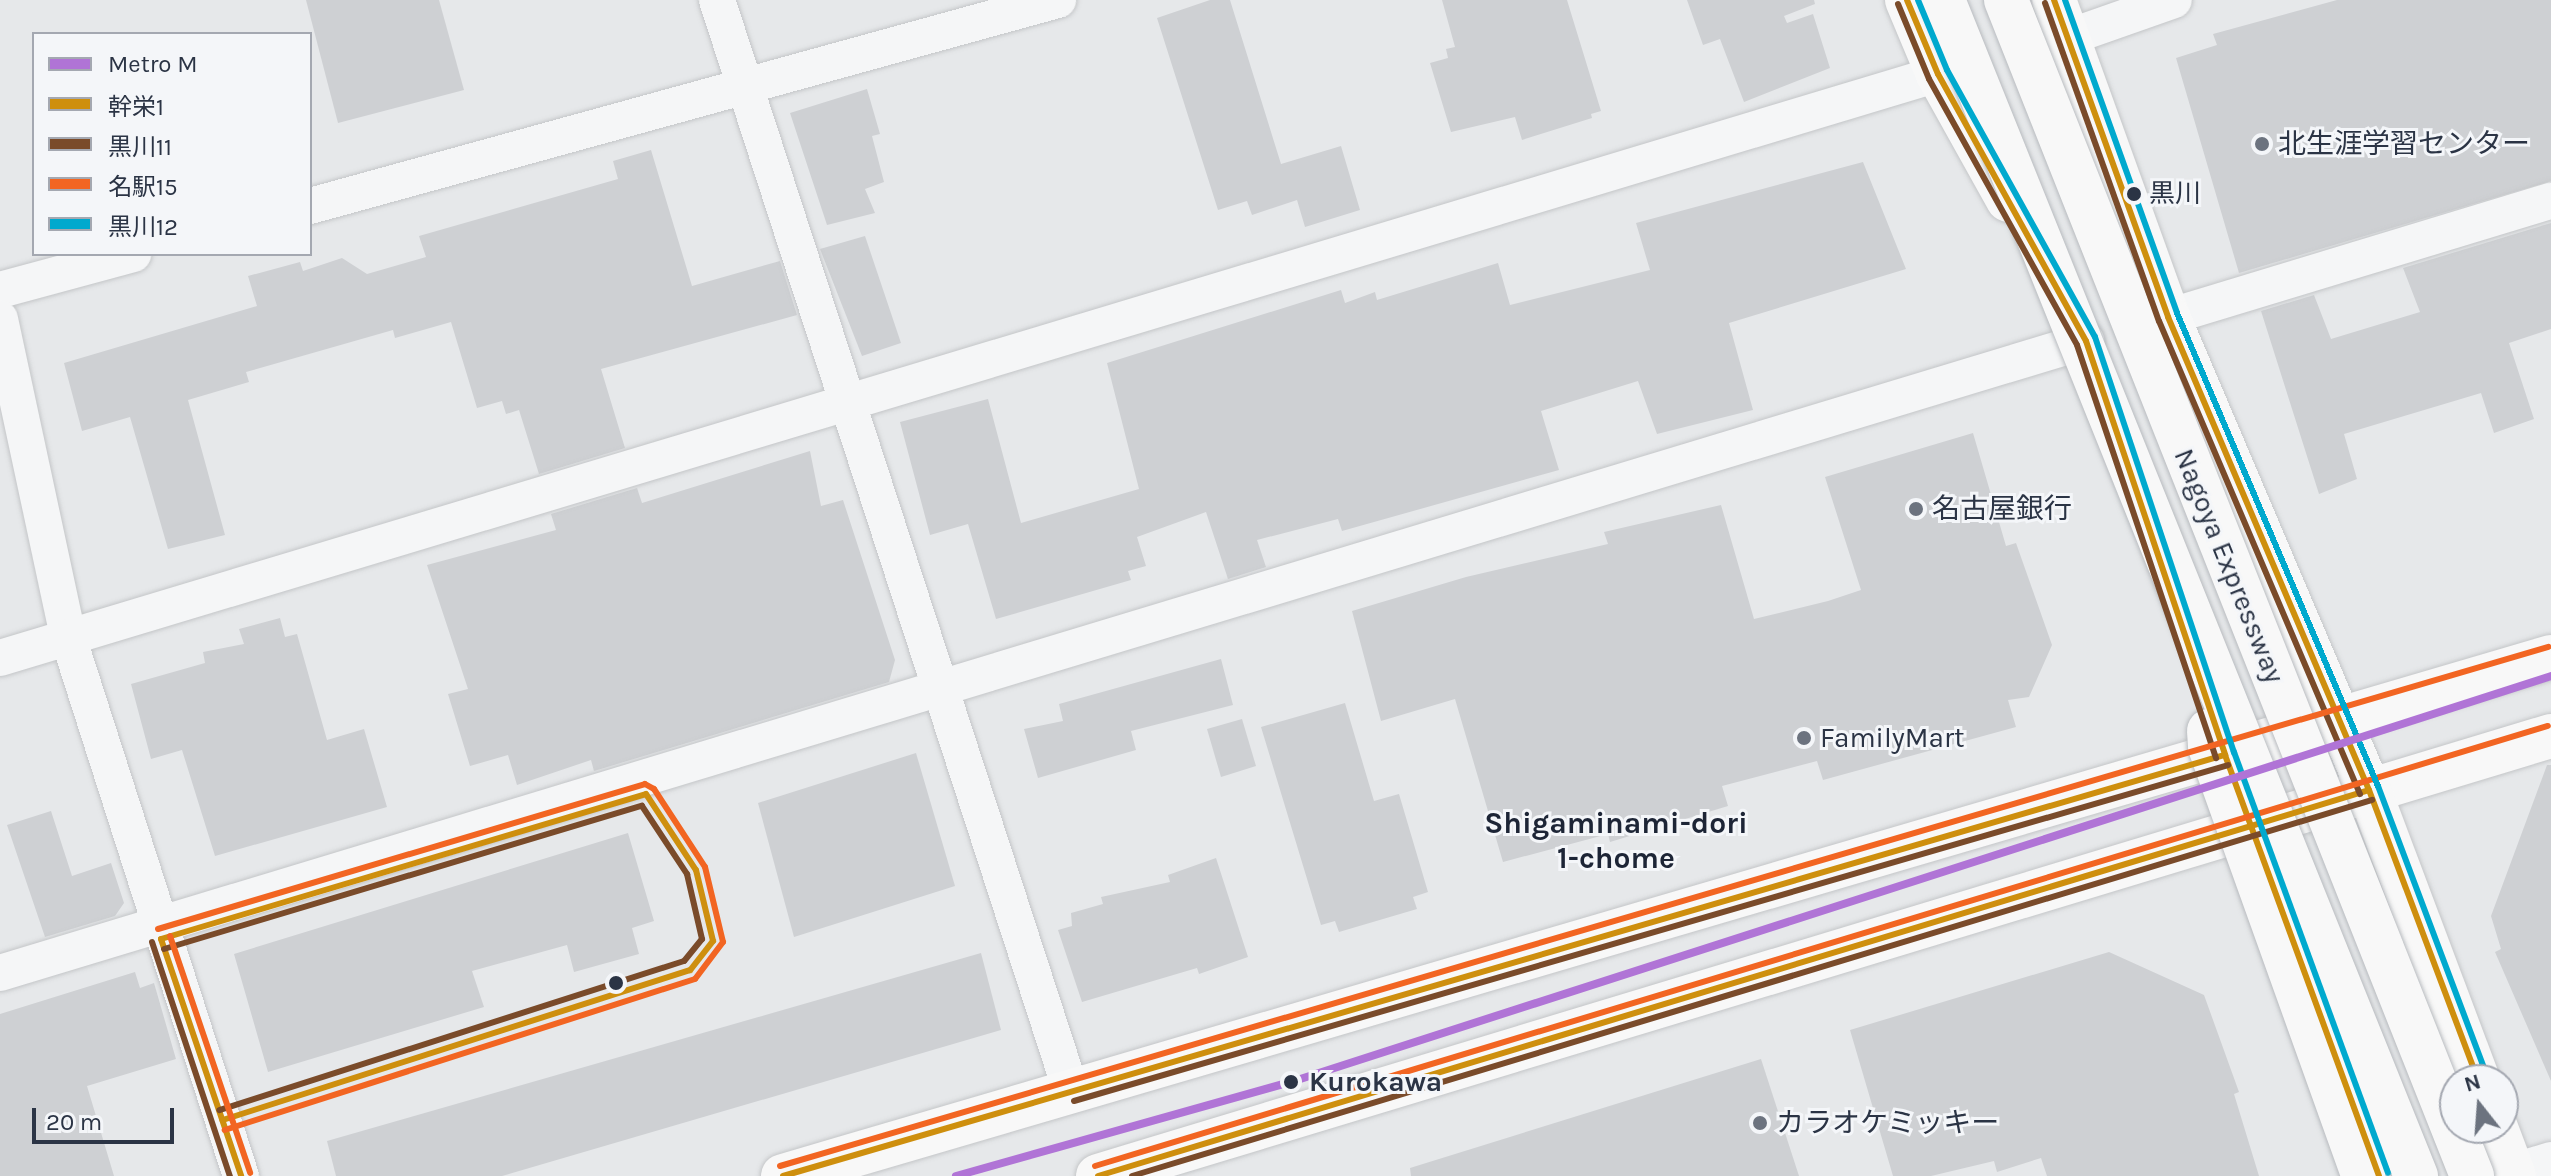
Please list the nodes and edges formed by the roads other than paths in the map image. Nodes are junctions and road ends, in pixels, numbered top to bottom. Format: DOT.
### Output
graph roads {
  1 [pos="717,0"];
  2 [pos="1058,0"];
  3 [pos="1907,0"];
  4 [pos="1943,0"];
  5 [pos="2006,0"];
  6 [pos="2174,0"];
  7 [pos="2062,18"];
  8 [pos="1938,74"];
  9 [pos="744,88"];
  10 [pos="2551,201"];
  11 [pos="312,205"];
  12 [pos="126,256"];
  13 [pos="0,290"];
  14 [pos="2168,317"];
  15 [pos="0,319"];
  16 [pos="2086,341"];
  17 [pos="851,403"];
  18 [pos="2243,602"];
  19 [pos="68,637"];
  20 [pos="2551,657"];
  21 [pos="0,658"];
  22 [pos="2206,661"];
  23 [pos="942,685"];
  24 [pos="2341,721"];
  25 [pos="2551,736"];
  26 [pos="2225,755"];
  27 [pos="2369,790"];
  28 [pos="2254,828"];
  29 [pos="156,923"];
  30 [pos="0,973"];
  31 [pos="2472,1064"];
  32 [pos="1071,1091"];
  33 [pos="2502,1144"];
  34 [pos="2512,1171"];
  35 [pos="241,1176"];
  36 [pos="783,1176"];
  37 [pos="1098,1176"];
  38 [pos="2364,1176"];
  39 [pos="2379,1176"];
  40 [pos="2407,1176"];
  41 [pos="2416,1176"];
  1 -- 9 [label="street"];
  2 -- 9 [label="street"];
  3 -- 8 [label="main road"];
  4 -- 22 [label="main road, Nagoya Expressway, bridge"];
  5 -- 18 [label="main road, Nagoya Expressway, bridge"];
  6 -- 7 [label="street"];
  7 -- 14 [label="main road"];
  8 -- 16 [label="main road"];
  8 -- 17 [label="street"];
  9 -- 11 [label="street"];
  9 -- 17 [label="street"];
  10 -- 14 [label="street"];
  12 -- 13 [label="street"];
  14 -- 24 [label="main road"];
  15 -- 19 [label="street"];
  16 -- 23 [label="street"];
  16 -- 26 [label="main road"];
  17 -- 19 [label="street"];
  17 -- 23 [label="street"];
  18 -- 34 [label="main road, Nagoya Expressway, bridge"];
  18 -- 40 [label="main road, bridge"];
  19 -- 21 [label="street"];
  19 -- 29 [label="street"];
  20 -- 24 [label="main road"];
  22 -- 38 [label="main road, bridge"];
  22 -- 41 [label="main road, Nagoya Expressway, bridge"];
  23 -- 29 [label="street"];
  23 -- 32 [label="street"];
  24 -- 26 [label="main road"];
  24 -- 27 [label="main road"];
  25 -- 27 [label="main road"];
  26 -- 28 [label="main road"];
  26 -- 32 [label="main road"];
  27 -- 28 [label="main road"];
  27 -- 31 [label="main road"];
  28 -- 37 [label="main road"];
  28 -- 39 [label="main road"];
  29 -- 30 [label="street"];
  29 -- 35 [label="street"];
  32 -- 36 [label="main road"];
  33 -- 34 [label="main road"];
}
